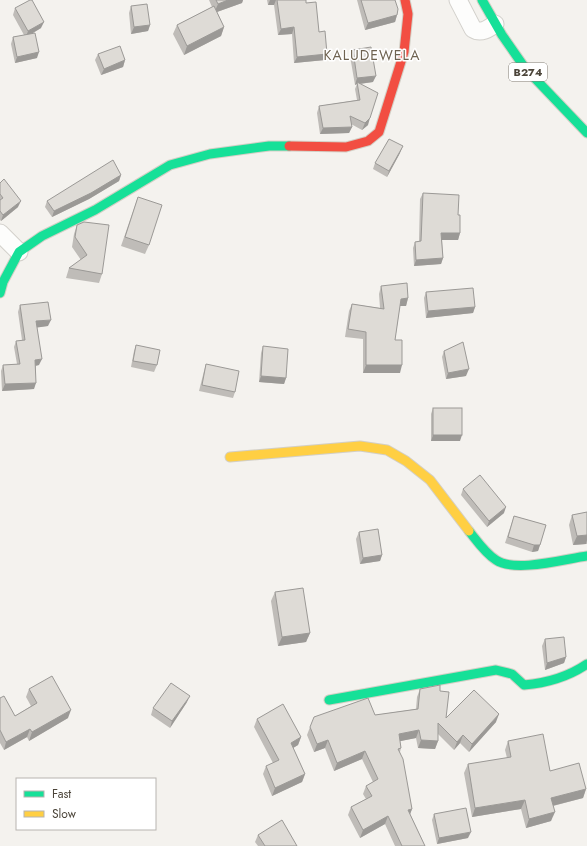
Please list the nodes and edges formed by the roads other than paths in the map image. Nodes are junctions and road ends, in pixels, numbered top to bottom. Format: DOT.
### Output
graph roads {
  1 [pos="405,0"];
  2 [pos="458,0"];
  3 [pos="482,0"];
  4 [pos="495,24"];
  5 [pos="581,118"];
  6 [pos="587,133"];
  7 [pos="0,233"];
  8 [pos="19,252"];
  9 [pos="0,293"];
  10 [pos="230,456"];
  11 [pos="587,556"];
  12 [pos="587,664"];
  13 [pos="329,700"];
  1 -- 8 [label="street"];
  2 -- 4 [label="street"];
  3 -- 4 [label="street, B274"];
  4 -- 5 [label="street, B274"];
  5 -- 6 [label="street, B274"];
  7 -- 8 [label="street"];
  8 -- 9 [label="street"];
  10 -- 11 [label="street"];
  12 -- 13 [label="street"];
}
